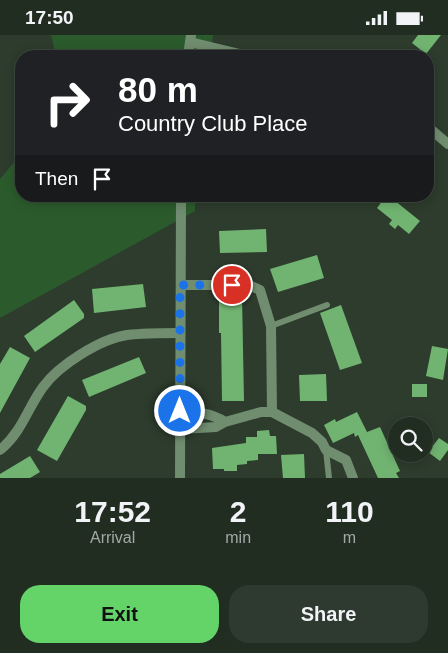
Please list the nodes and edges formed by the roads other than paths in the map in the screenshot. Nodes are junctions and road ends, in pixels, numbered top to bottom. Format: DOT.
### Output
graph roads {
  1 [pos="191,39"];
  2 [pos="228,50"];
  3 [pos="434,132"];
  4 [pos="448,144"];
  5 [pos="181,202"];
  6 [pos="180,285"];
  7 [pos="327,305"];
  8 [pos="271,326"];
  9 [pos="180,333"];
  10 [pos="180,411"];
  11 [pos="272,412"];
  12 [pos="225,422"];
  13 [pos="180,429"];
  14 [pos="0,450"];
  15 [pos="326,450"];
  16 [pos="180,478"];
  17 [pos="329,478"];
  18 [pos="353,478"];
  1 -- 2 [label="street"];
  3 -- 4 [label="street"];
  5 -- 6 [label="street"];
  6 -- 8 [label="street"];
  6 -- 9 [label="street"];
  7 -- 8 [label="lane"];
  8 -- 11 [label="street"];
  9 -- 10 [label="street"];
  9 -- 14 [label="street"];
  10 -- 12 [label="street"];
  10 -- 13 [label="street"];
  11 -- 12 [label="street"];
  11 -- 15 [label="street"];
  12 -- 13 [label="street"];
  13 -- 16 [label="street"];
  15 -- 17 [label="lane"];
  15 -- 18 [label="street"];
}
